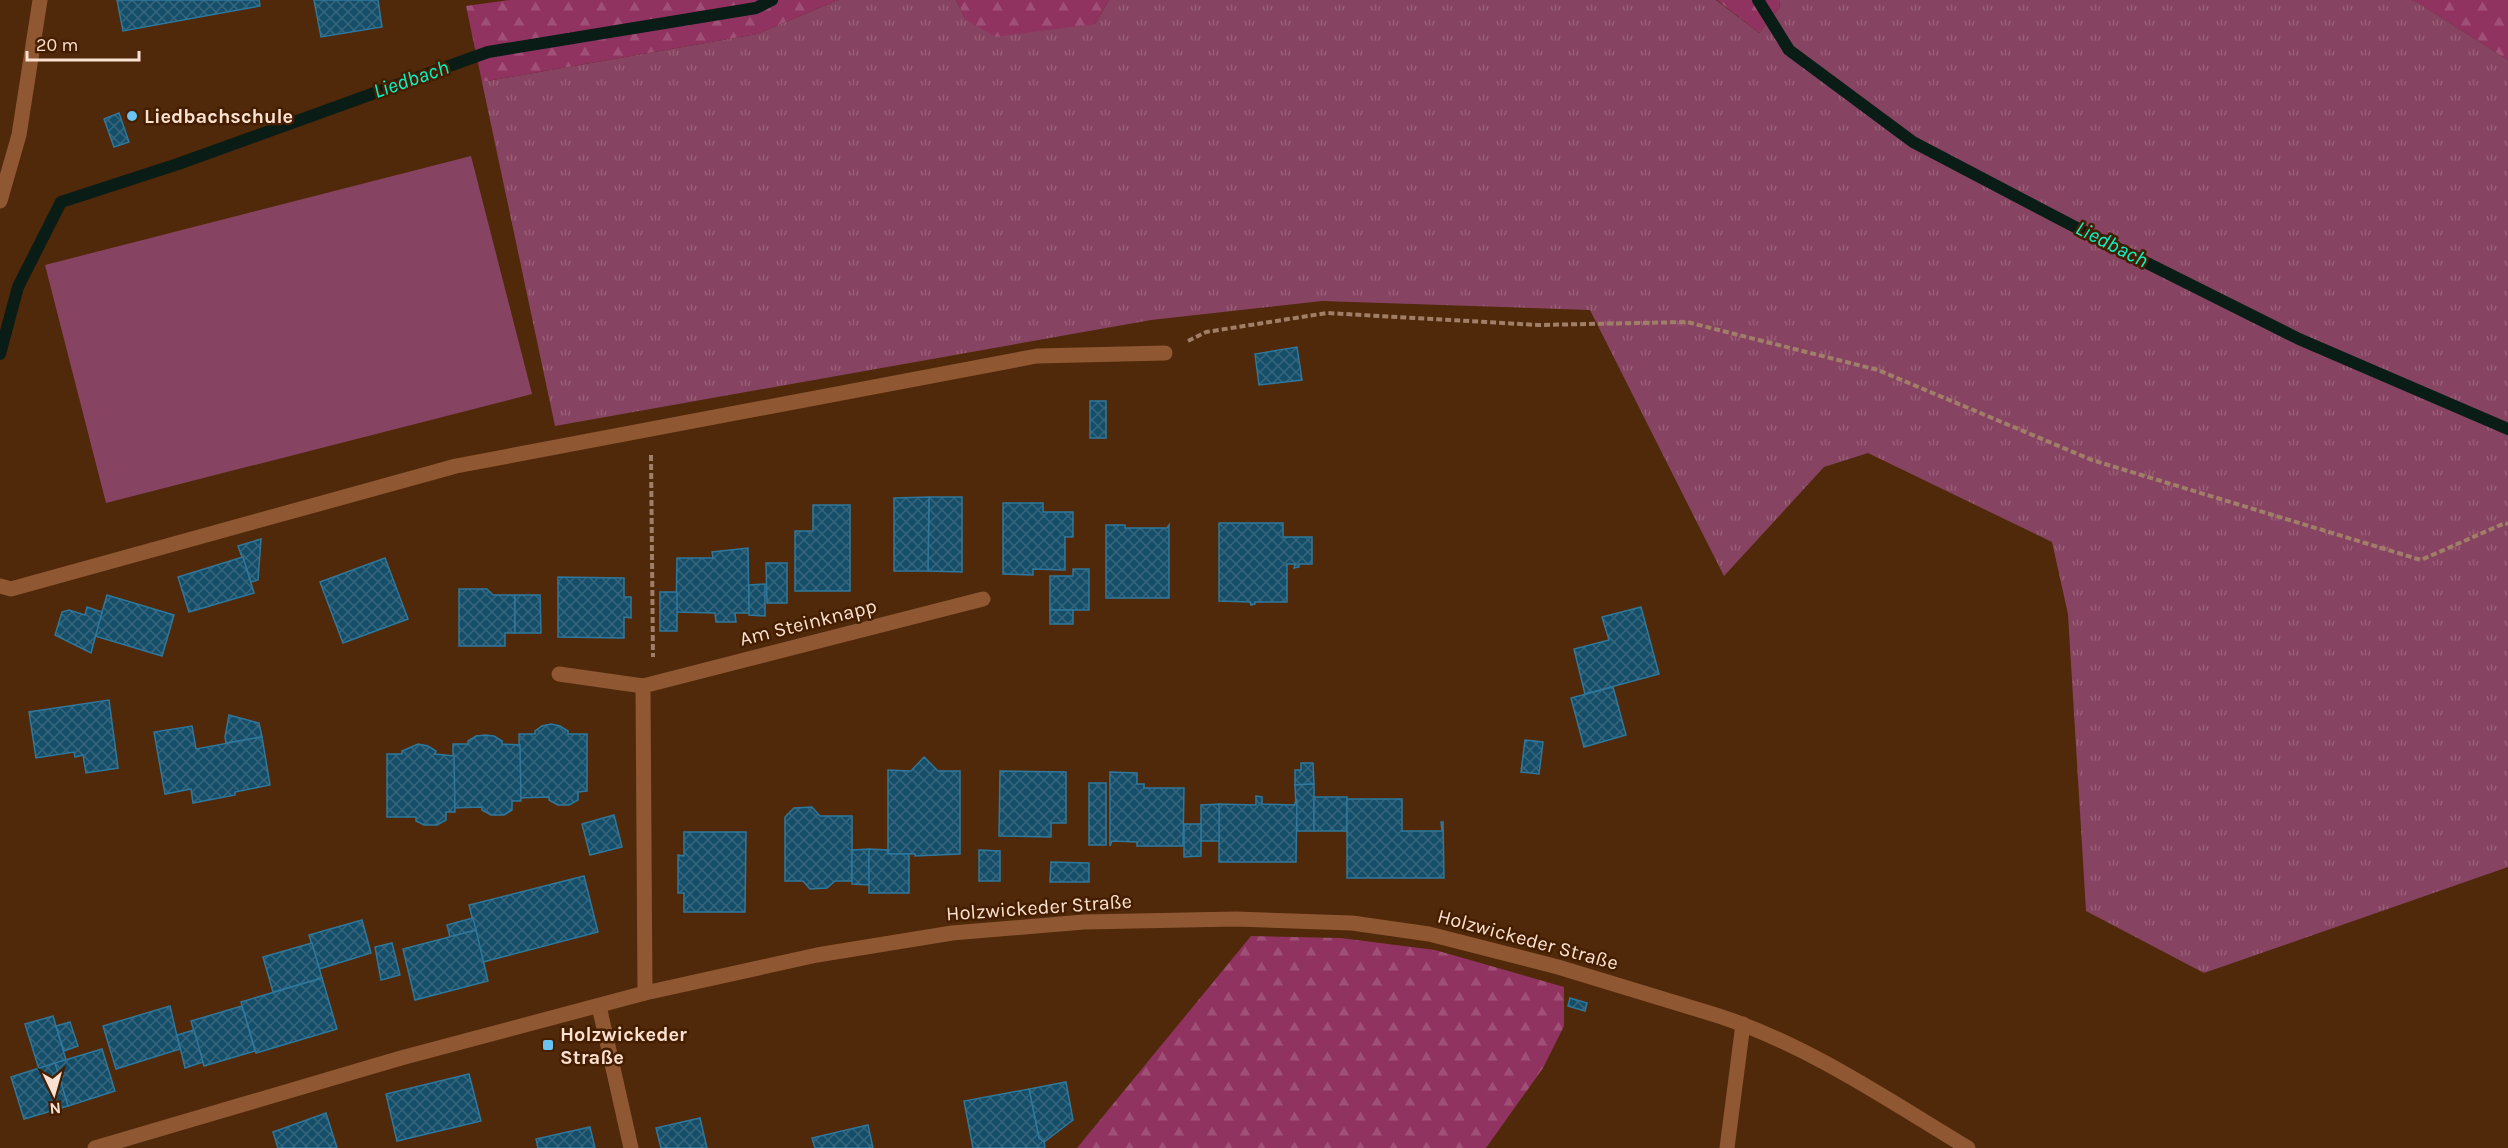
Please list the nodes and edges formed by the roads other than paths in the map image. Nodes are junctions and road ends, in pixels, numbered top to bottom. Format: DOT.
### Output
graph roads {
  1 [pos="40,0"];
  2 [pos="0,201"];
  3 [pos="1165,353"];
  4 [pos="0,586"];
  5 [pos="983,599"];
  6 [pos="559,674"];
  7 [pos="643,686"];
  8 [pos="645,993"];
  9 [pos="599,1006"];
  10 [pos="1743,1024"];
  11 [pos="95,1148"];
  12 [pos="631,1148"];
  13 [pos="1727,1148"];
  14 [pos="1968,1148"];
  1 -- 2 [label="street"];
  3 -- 4 [label="street"];
  5 -- 7 [label="street, Am Steinknapp"];
  6 -- 7 [label="street, Am Steinknapp"];
  7 -- 8 [label="street"];
  8 -- 9 [label="street, Holzwickeder Straße"];
  8 -- 10 [label="street, Holzwickeder Straße"];
  9 -- 11 [label="street, Holzwickeder Straße"];
  9 -- 12 [label="street"];
  10 -- 13 [label="street"];
  10 -- 14 [label="street, Holzwickeder Straße"];
}
